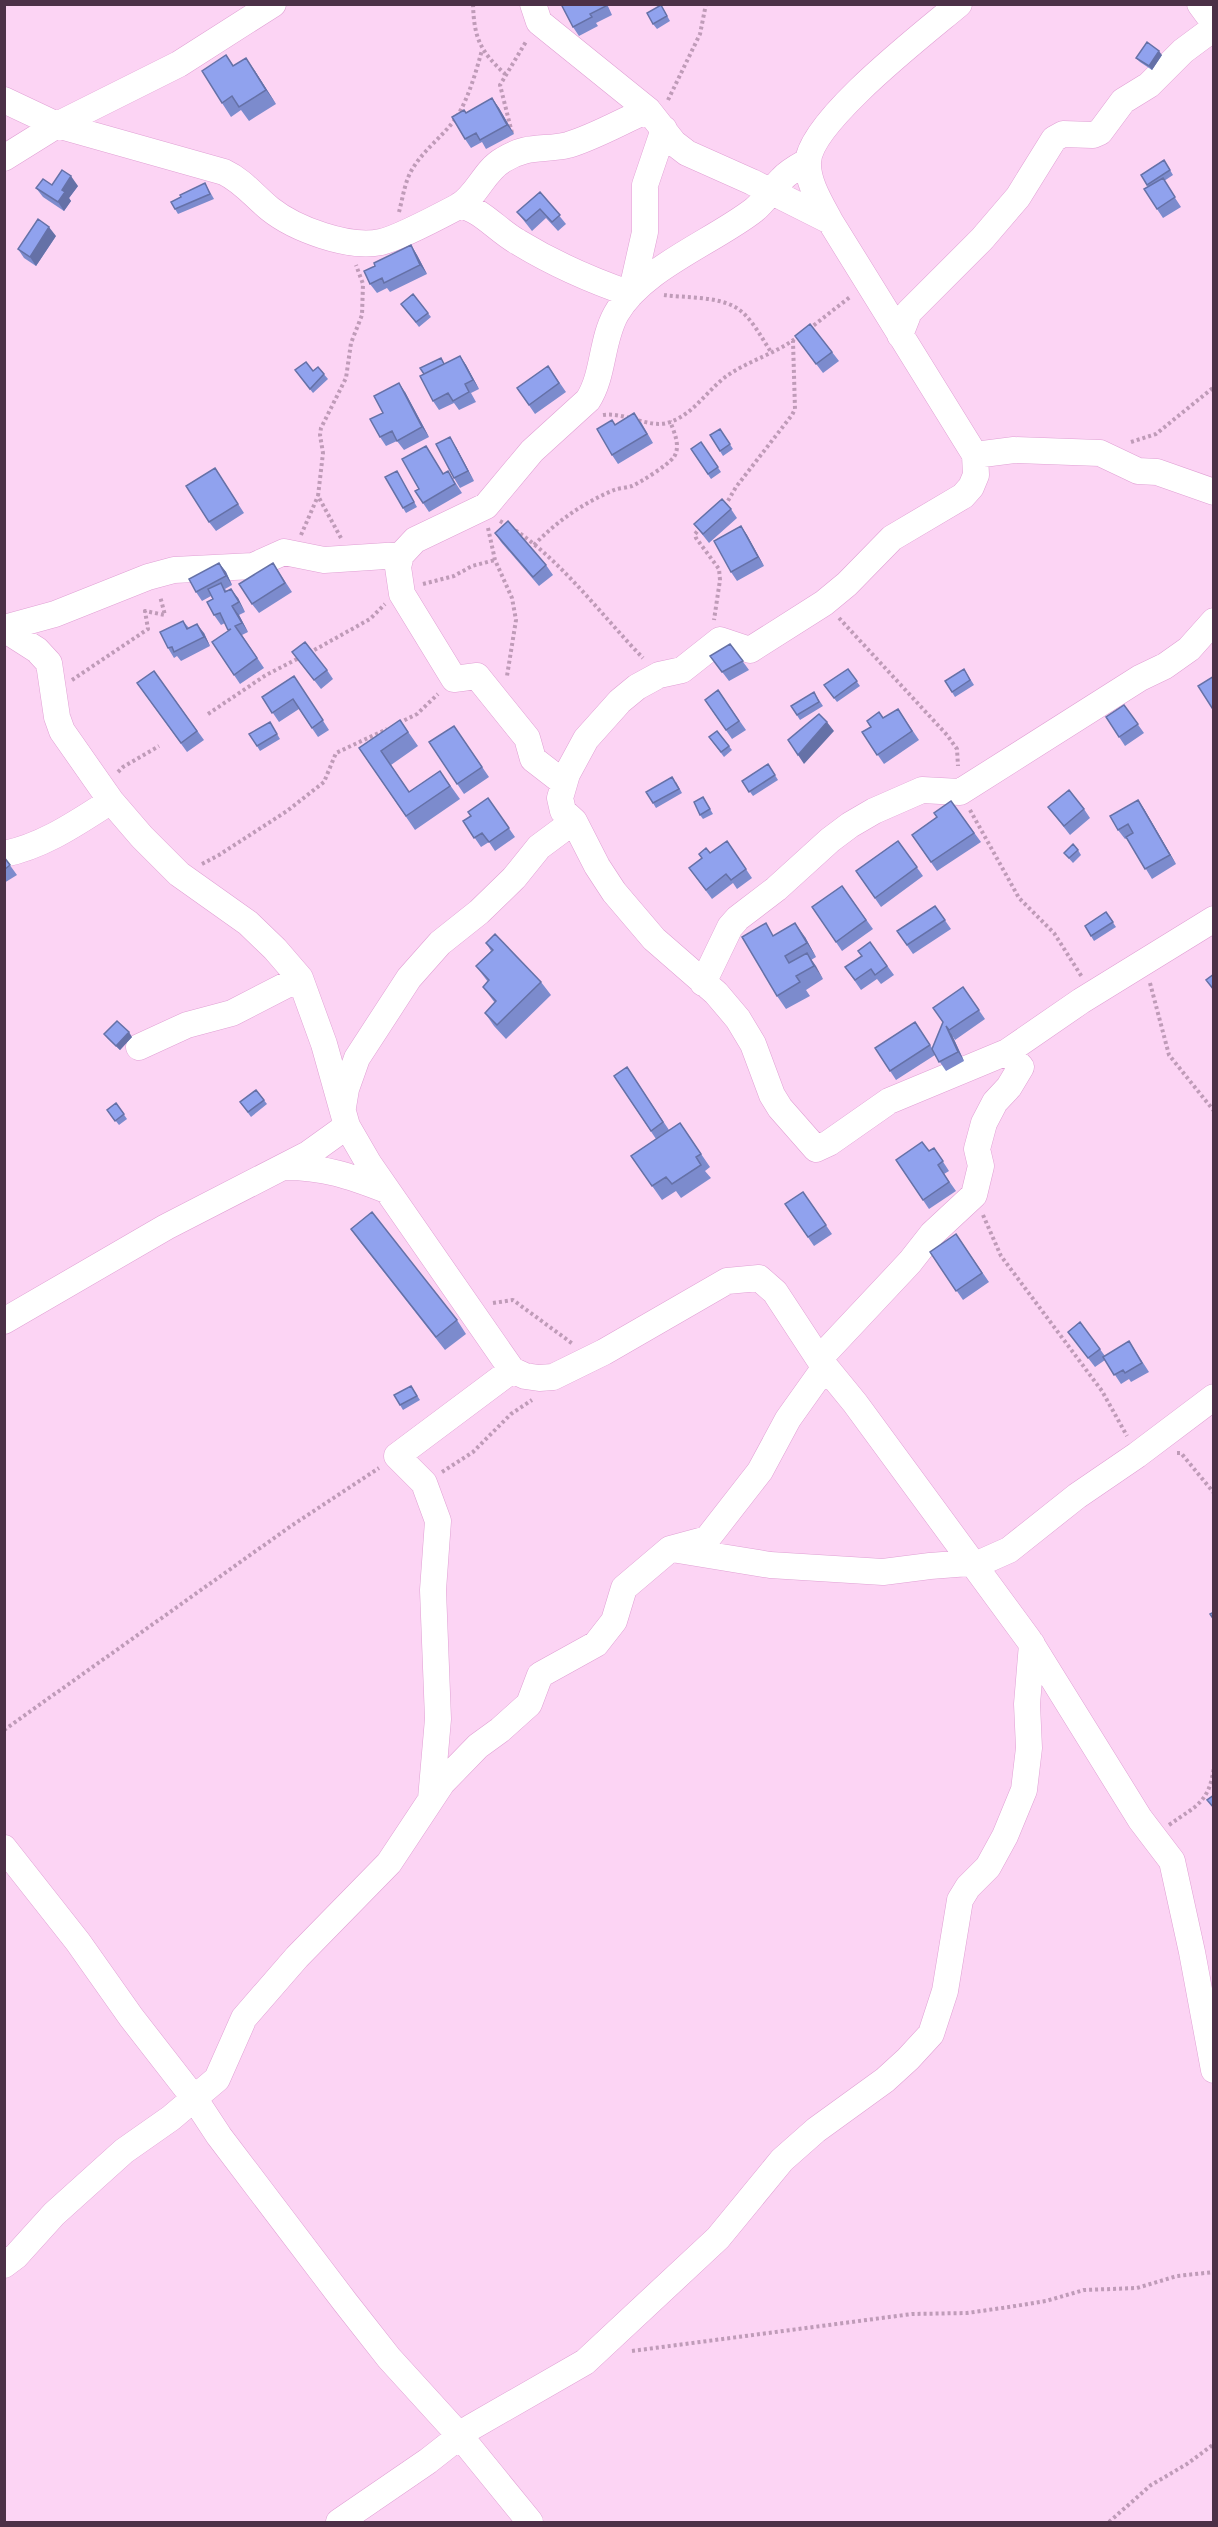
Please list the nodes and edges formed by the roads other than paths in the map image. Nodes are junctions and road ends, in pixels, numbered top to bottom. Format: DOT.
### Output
graph roads {
  1 [pos="273,4"];
  2 [pos="959,4"];
  3 [pos="1200,4"];
  4 [pos="536,13"];
  5 [pos="1214,23"];
  6 [pos="1214,28"];
  7 [pos="4,100"];
  8 [pos="648,110"];
  9 [pos="57,125"];
  10 [pos="664,129"];
  11 [pos="4,158"];
  12 [pos="808,161"];
  13 [pos="771,192"];
  14 [pos="460,205"];
  15 [pos="831,221"];
  16 [pos="630,294"];
  17 [pos="900,335"];
  18 [pos="975,455"];
  19 [pos="1214,492"];
  20 [pos="401,555"];
  21 [pos="1214,621"];
  22 [pos="4,628"];
  23 [pos="564,783"];
  24 [pos="109,797"];
  25 [pos="574,821"];
  26 [pos="4,854"];
  27 [pos="1214,919"];
  28 [pos="300,978"];
  29 [pos="703,983"];
  30 [pos="139,1047"];
  31 [pos="1007,1052"];
  32 [pos="345,1118"];
  33 [pos="281,1167"];
  34 [pos="386,1190"];
  35 [pos="4,1322"];
  36 [pos="822,1363"];
  37 [pos="512,1370"];
  38 [pos="1214,1397"];
  39 [pos="670,1549"];
  40 [pos="973,1564"];
  41 [pos="1032,1644"];
  42 [pos="430,1803"];
  43 [pos="4,1848"];
  44 [pos="1204,1972"];
  45 [pos="1214,2070"];
  46 [pos="194,2098"];
  47 [pos="4,2265"];
  48 [pos="460,2436"];
  49 [pos="339,2523"];
  50 [pos="531,2523"];
  1 -- 9 [label="street"];
  2 -- 12 [label="street"];
  3 -- 5 [label="street"];
  4 -- 8 [label="street"];
  6 -- 17 [label="street"];
  7 -- 9 [label="street"];
  8 -- 10 [label="street"];
  8 -- 14 [label="street"];
  9 -- 11 [label="street"];
  9 -- 14 [label="street"];
  10 -- 13 [label="street"];
  10 -- 16 [label="street"];
  12 -- 13 [label="street"];
  12 -- 15 [label="street"];
  13 -- 15 [label="street"];
  13 -- 16 [label="street"];
  14 -- 16 [label="street"];
  15 -- 17 [label="street"];
  16 -- 20 [label="street"];
  17 -- 18 [label="street"];
  18 -- 19 [label="street"];
  18 -- 23 [label="street"];
  20 -- 22 [label="street"];
  20 -- 23 [label="street"];
  21 -- 29 [label="street"];
  22 -- 24 [label="street"];
  23 -- 25 [label="street"];
  24 -- 26 [label="street"];
  24 -- 28 [label="street"];
  25 -- 29 [label="street"];
  25 -- 32 [label="street"];
  27 -- 31 [label="street"];
  28 -- 30 [label="street"];
  28 -- 32 [label="street"];
  29 -- 31 [label="street"];
  31 -- 36 [label="street"];
  32 -- 33 [label="street"];
  32 -- 34 [label="street"];
  33 -- 34 [label="street"];
  33 -- 35 [label="street"];
  34 -- 37 [label="street"];
  36 -- 37 [label="street"];
  36 -- 39 [label="street"];
  36 -- 40 [label="street"];
  37 -- 42 [label="street"];
  38 -- 40 [label="street"];
  39 -- 40 [label="street"];
  39 -- 42 [label="street"];
  40 -- 41 [label="street"];
  41 -- 44 [label="street"];
  41 -- 48 [label="street"];
  42 -- 46 [label="street"];
  43 -- 46 [label="street"];
  44 -- 45 [label="street"];
  46 -- 47 [label="street"];
  46 -- 48 [label="street"];
  48 -- 49 [label="street"];
  48 -- 50 [label="street"];
}
